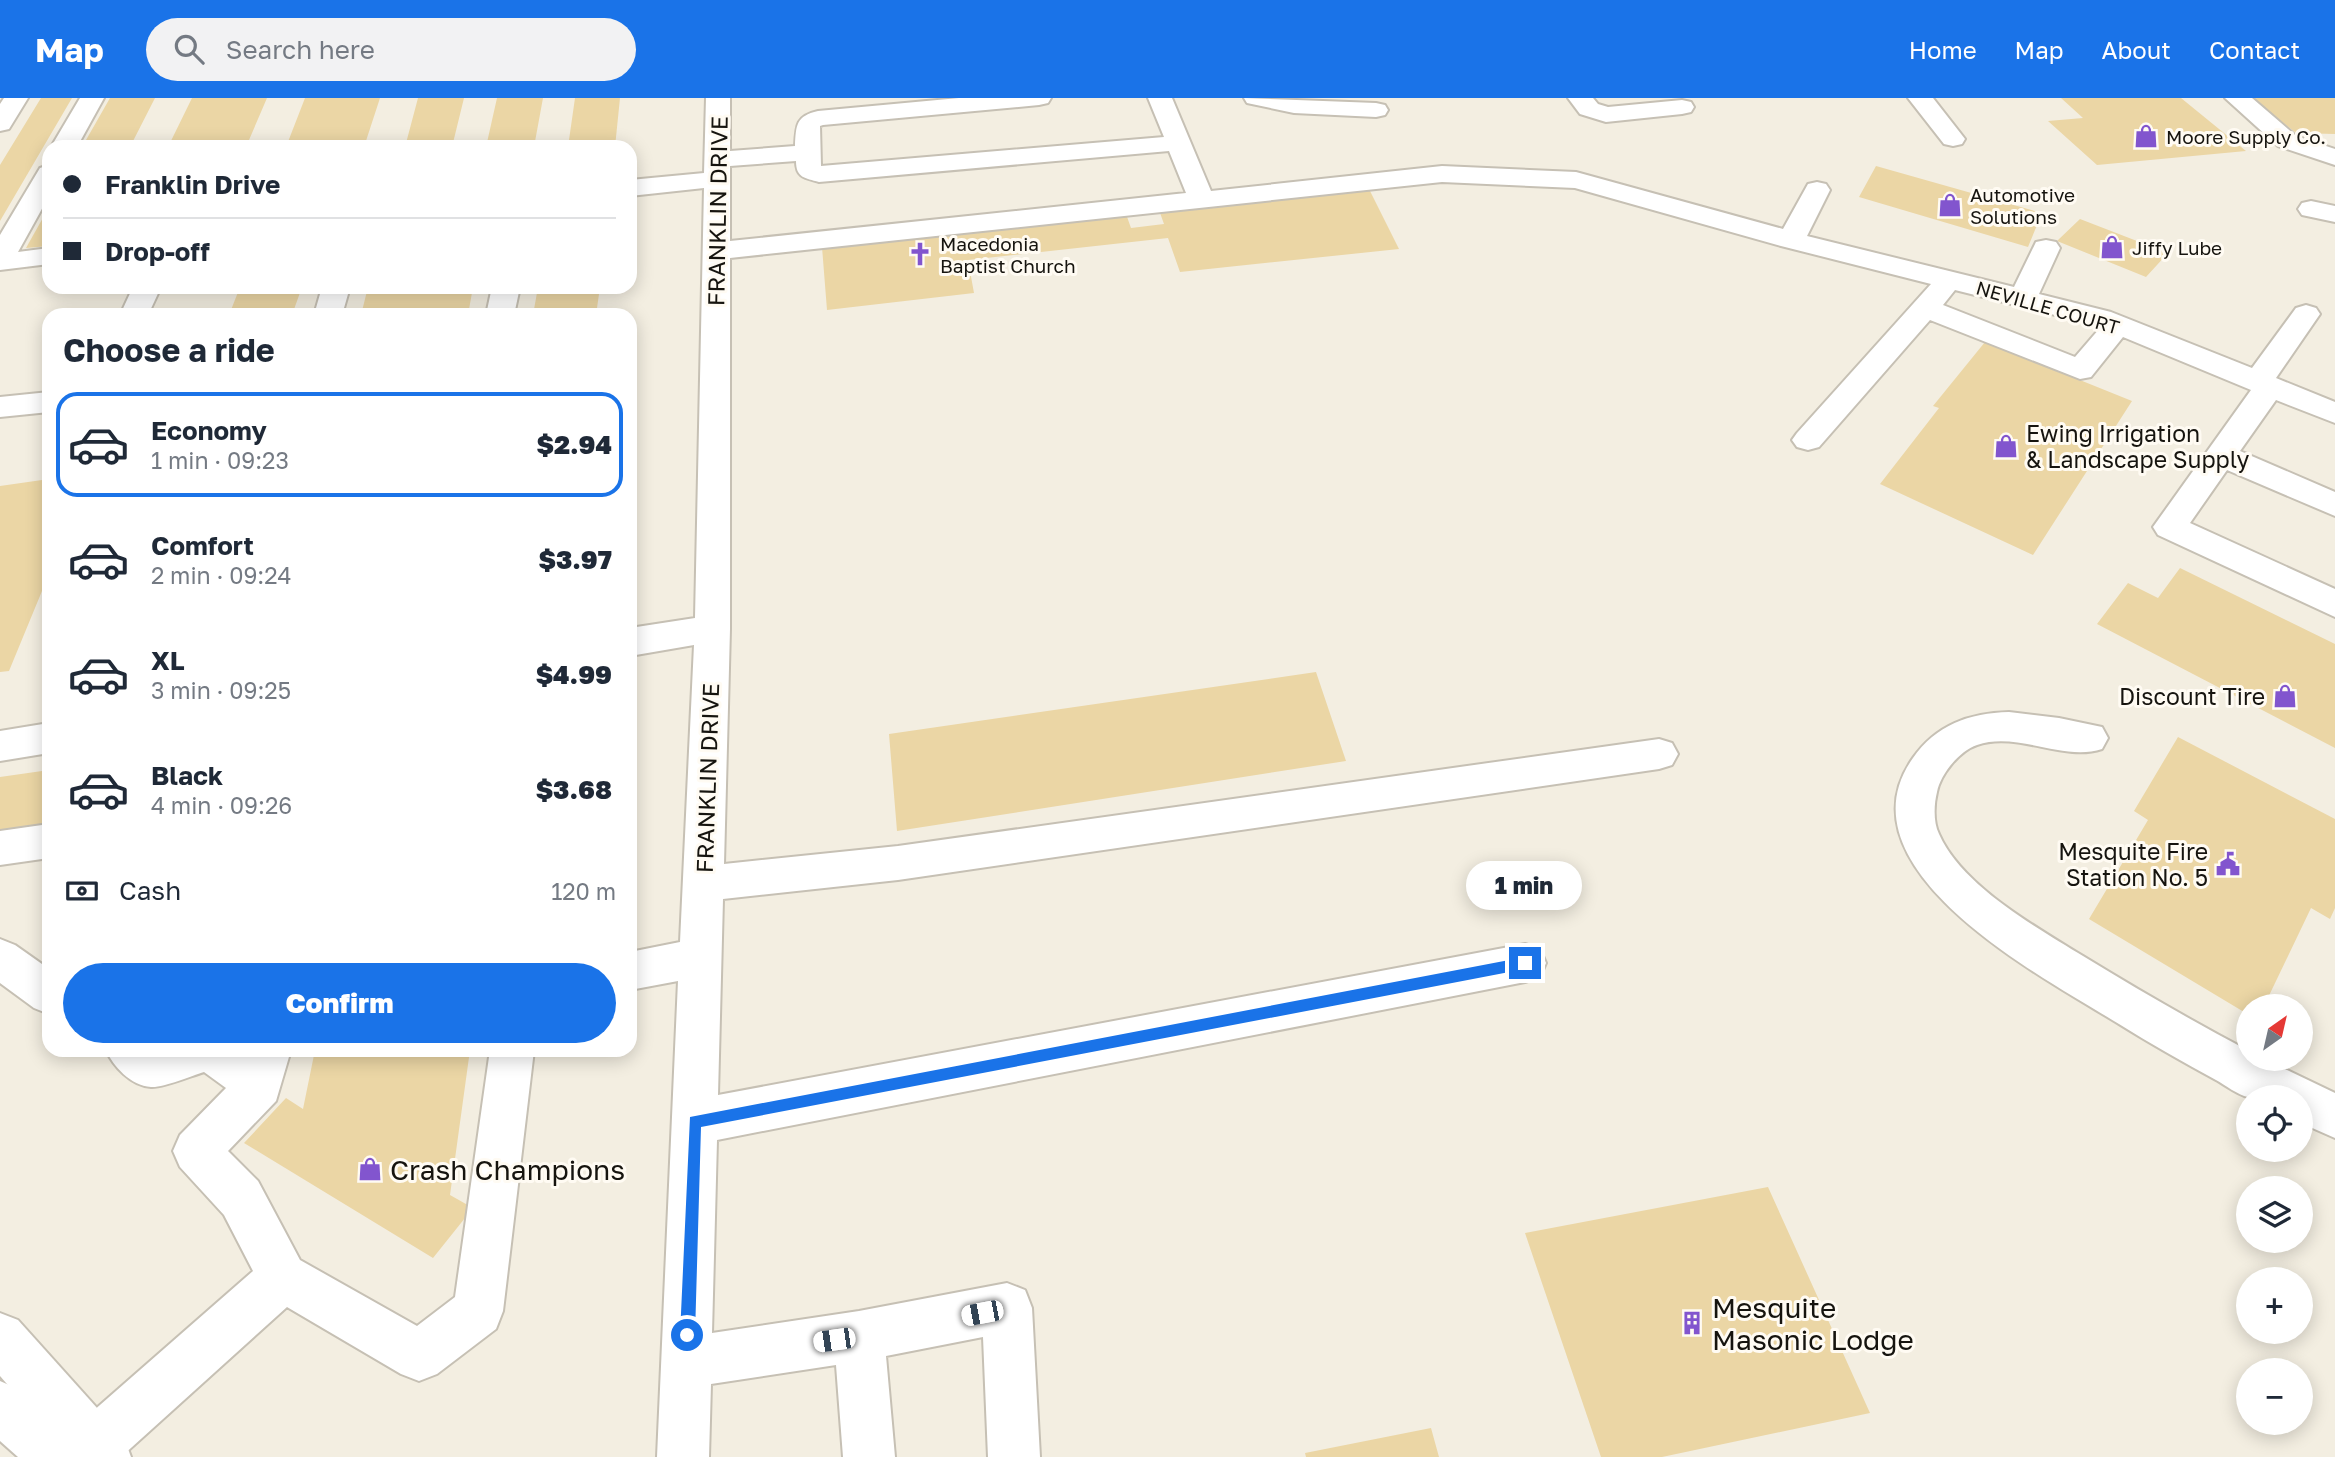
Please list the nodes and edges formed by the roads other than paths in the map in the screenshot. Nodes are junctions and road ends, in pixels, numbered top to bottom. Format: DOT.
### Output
graph roads {
  1 [pos="16,98"];
  2 [pos="92,98"];
  3 [pos="718,98"];
  4 [pos="1039,98"];
  5 [pos="1160,98"];
  6 [pos="1256,98"];
  7 [pos="1580,98"];
  8 [pos="1920,98"];
  9 [pos="2237,98"];
  10 [pos="1682,107"];
  11 [pos="1376,110"];
  12 [pos="0,124"];
  13 [pos="1953,139"];
  14 [pos="68,140"];
  15 [pos="1179,143"];
  16 [pos="808,153"];
  17 [pos="2335,158"];
  18 [pos="717,169"];
  19 [pos="42,185"];
  20 [pos="637,186"];
  21 [pos="1817,190"];
  22 [pos="1202,200"];
  23 [pos="1791,240"];
  24 [pos="2046,248"];
  25 [pos="716,251"];
  26 [pos="42,257"];
  27 [pos="0,260"];
  28 [pos="1949,280"];
  29 [pos="2023,298"];
  30 [pos="1926,308"];
  31 [pos="2306,314"];
  32 [pos="2118,325"];
  33 [pos="2264,384"];
  34 [pos="42,403"];
  35 [pos="0,407"];
  36 [pos="2335,413"];
  37 [pos="1808,440"];
  38 [pos="2221,455"];
  39 [pos="2335,505"];
  40 [pos="2335,604"];
  41 [pos="712,629"];
  42 [pos="637,641"];
  43 [pos="2090,738"];
  44 [pos="42,739"];
  45 [pos="0,746"];
  46 [pos="1659,754"];
  47 [pos="42,842"];
  48 [pos="0,848"];
  49 [pos="703,884"];
  50 [pos="701,957"];
  51 [pos="0,958"];
  52 [pos="1525,963"];
  53 [pos="637,970"];
  54 [pos="42,989"];
  55 [pos="138,1057"];
  56 [pos="184,1057"];
  57 [pos="230,1057"];
  58 [pos="511,1057"];
  59 [pos="264,1068"];
  60 [pos="2269,1085"];
  61 [pos="2313,1106"];
  62 [pos="2335,1116"];
  63 [pos="695,1122"];
  64 [pos="283,1277"];
  65 [pos="859,1336"];
  66 [pos="0,1338"];
  67 [pos="686,1362"];
  68 [pos="0,1407"];
  69 [pos="86,1453"];
  70 [pos="683,1457"];
  71 [pos="869,1457"];
  72 [pos="1014,1457"];
  1 -- 12 [label="main road"];
  2 -- 14 [label="main road"];
  3 -- 18 [label="main road, FRANKLIN DRIVE"];
  4 -- 16 [label="main road"];
  5 -- 15 [label="main road"];
  6 -- 11 [label="main road"];
  7 -- 10 [label="main road"];
  8 -- 13 [label="main road"];
  9 -- 17 [label="main road"];
  15 -- 16 [label="main road"];
  15 -- 22 [label="main road"];
  16 -- 18 [label="main road"];
  18 -- 20 [label="main road"];
  18 -- 25 [label="main road, FRANKLIN DRIVE"];
  19 -- 27 [label="main road"];
  21 -- 23 [label="main road"];
  22 -- 23 [label="main road, NEVILLE COURT"];
  22 -- 25 [label="main road, NEVILLE COURT"];
  23 -- 28 [label="main road, NEVILLE COURT"];
  24 -- 29 [label="main road"];
  25 -- 41 [label="main road, FRANKLIN DRIVE"];
  26 -- 27 [label="main road"];
  28 -- 29 [label="main road, NEVILLE COURT"];
  28 -- 30 [label="main road"];
  29 -- 32 [label="main road, NEVILLE COURT"];
  30 -- 32 [label="main road"];
  30 -- 37 [label="main road"];
  31 -- 33 [label="main road"];
  32 -- 33 [label="main road, NEVILLE COURT"];
  33 -- 36 [label="main road, NEVILLE COURT"];
  33 -- 38 [label="main road"];
  34 -- 35 [label="main road"];
  38 -- 39 [label="main road"];
  38 -- 40 [label="main road"];
  41 -- 42 [label="main road"];
  41 -- 49 [label="main road, FRANKLIN DRIVE"];
  43 -- 60 [label="main road"];
  44 -- 45 [label="main road"];
  46 -- 49 [label="main road"];
  47 -- 48 [label="main road"];
  49 -- 50 [label="main road, FRANKLIN DRIVE"];
  50 -- 53 [label="main road"];
  50 -- 63 [label="main road, FRANKLIN DRIVE"];
  51 -- 54 [label="main road"];
  52 -- 63 [label="main road"];
  55 -- 56 [label="main road"];
  57 -- 59 [label="main road"];
  58 -- 64 [label="main road"];
  59 -- 64 [label="main road"];
  61 -- 62 [label="main road"];
  63 -- 67 [label="main road, FRANKLIN DRIVE"];
  64 -- 69 [label="main road"];
  65 -- 67 [label="main road"];
  65 -- 71 [label="main road"];
  65 -- 72 [label="main road"];
  66 -- 69 [label="main road"];
  67 -- 70 [label="main road, FRANKLIN DRIVE"];
  68 -- 69 [label="main road"];
}
